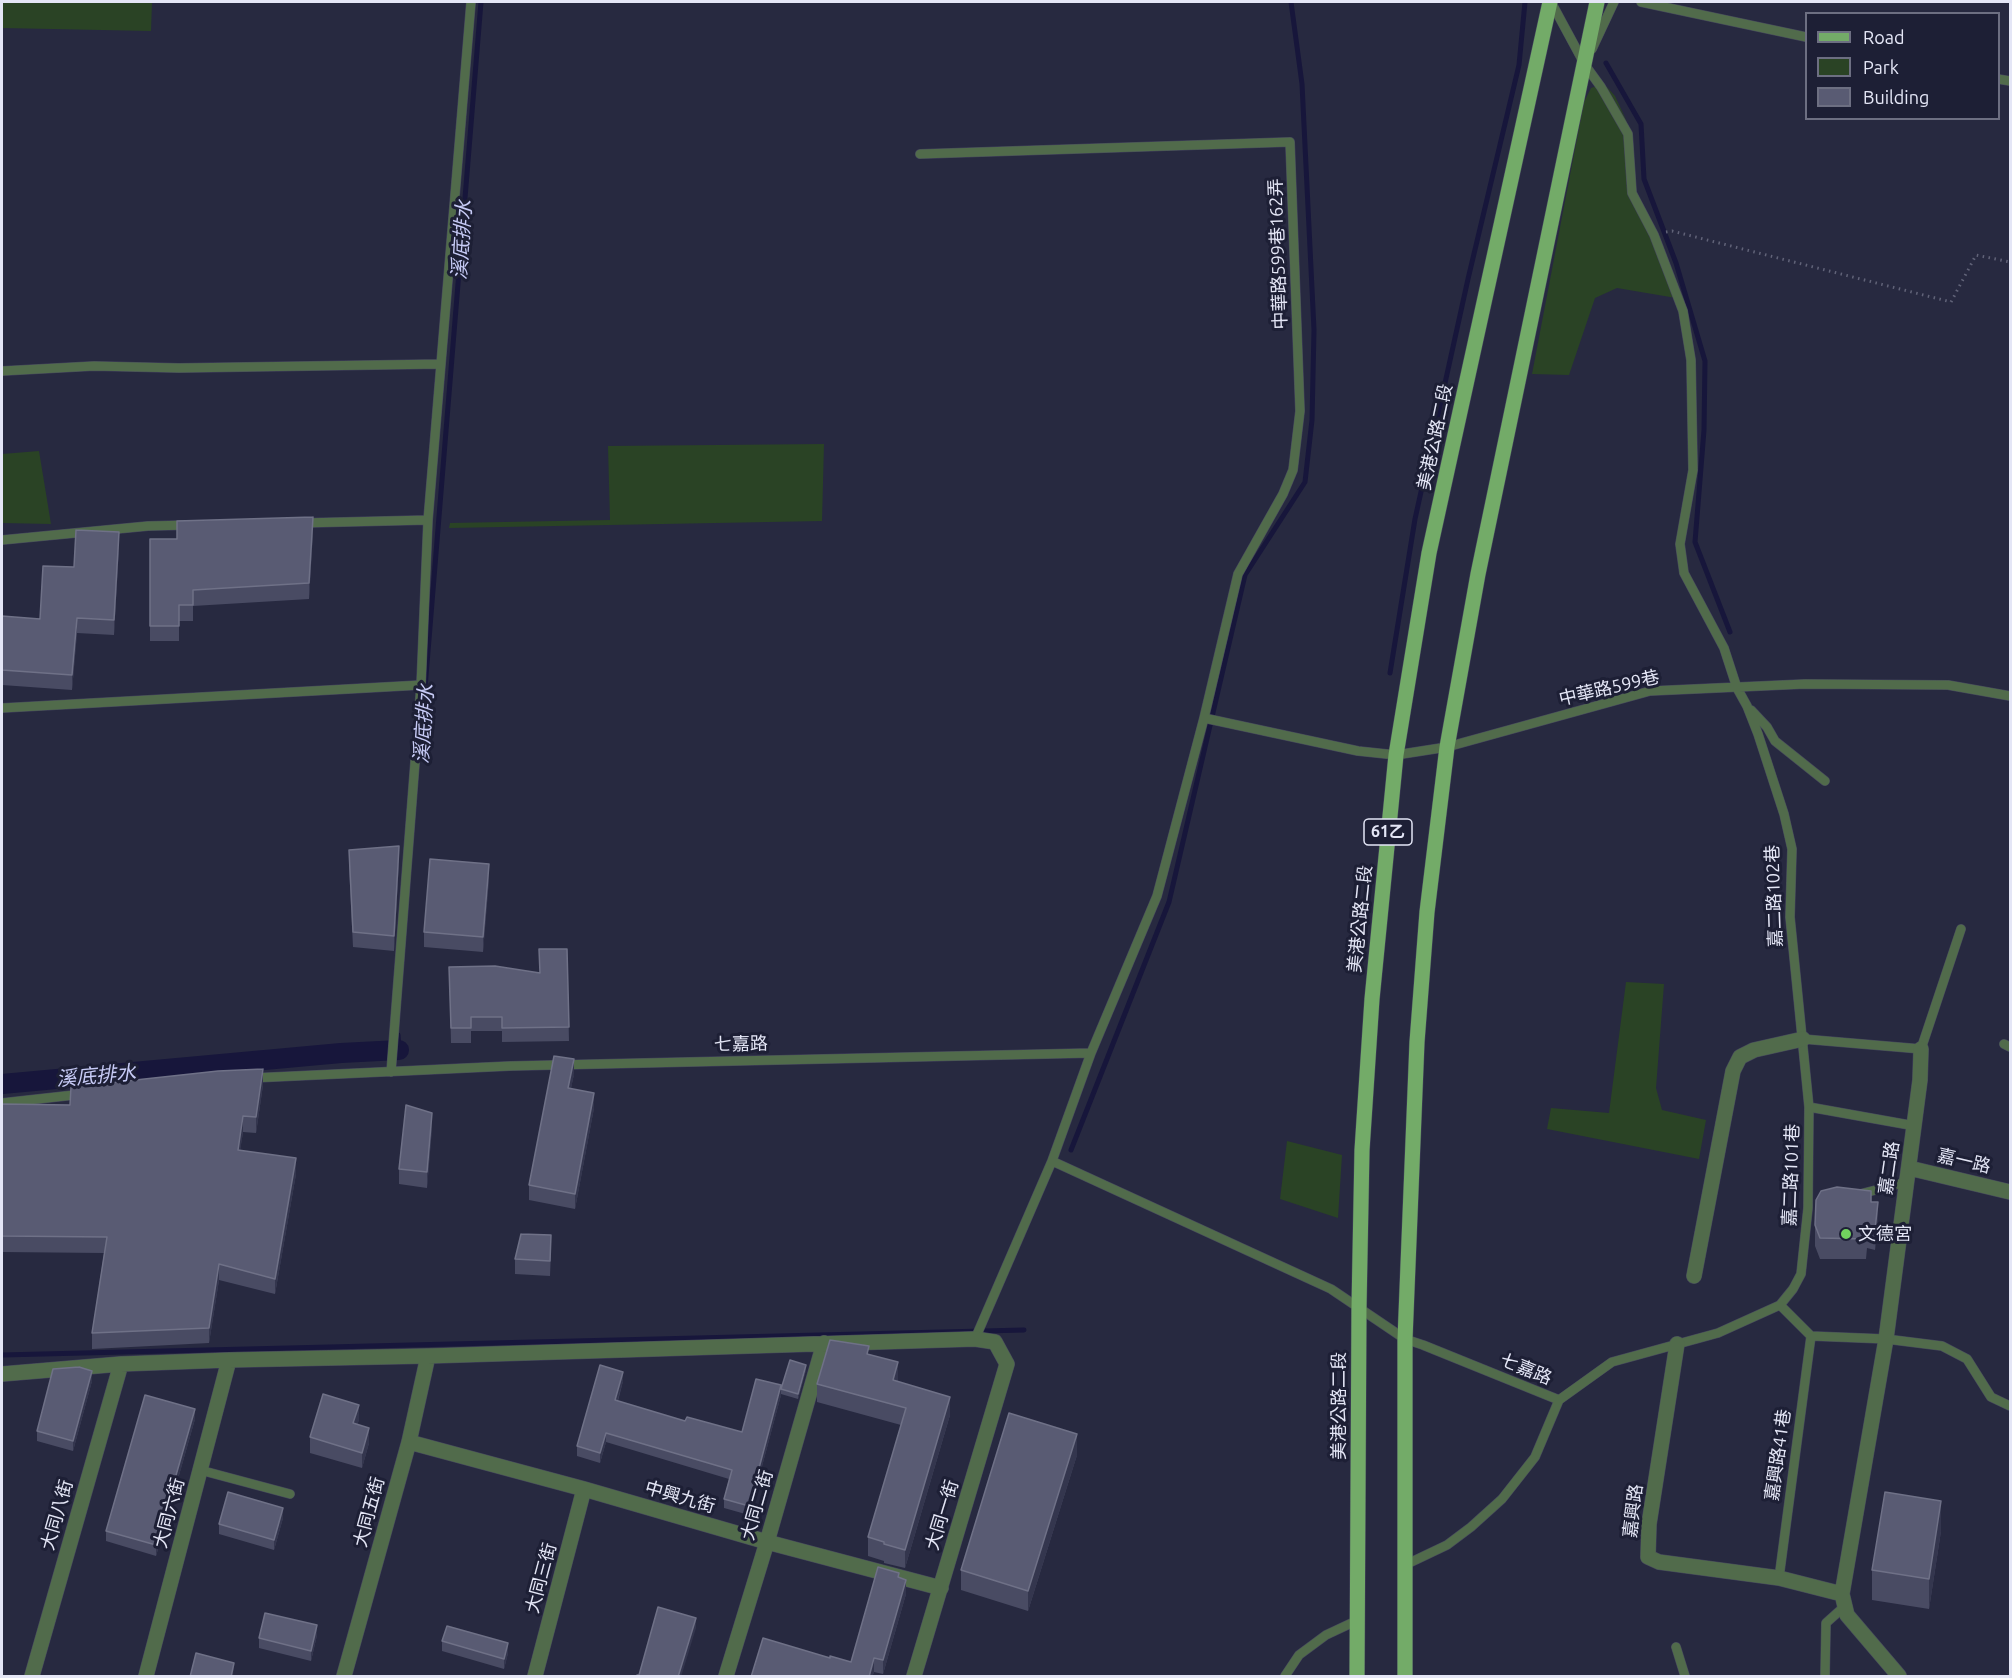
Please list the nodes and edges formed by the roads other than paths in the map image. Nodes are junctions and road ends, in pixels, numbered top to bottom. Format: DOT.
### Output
graph roads {
  1 [pos="471,2"];
  2 [pos="1550,2"];
  3 [pos="1598,2"];
  4 [pos="1614,2"];
  5 [pos="1641,2"];
  6 [pos="1805,37"];
  7 [pos="1585,65"];
  8 [pos="920,154"];
  9 [pos="441,364"];
  10 [pos="2,371"];
  11 [pos="428,520"];
  12 [pos="288,523"];
  13 [pos="195,525"];
  14 [pos="2,540"];
  15 [pos="421,686"];
  16 [pos="1737,688"];
  17 [pos="2010,696"];
  18 [pos="1747,706"];
  19 [pos="2,708"];
  20 [pos="1204,718"];
  21 [pos="1447,747"];
  22 [pos="1396,755"];
  23 [pos="1825,781"];
  24 [pos="1961,929"];
  25 [pos="1803,1040"];
  26 [pos="1921,1050"];
  27 [pos="1091,1053"];
  28 [pos="391,1072"];
  29 [pos="240,1078"];
  30 [pos="92,1093"];
  31 [pos="2,1103"];
  32 [pos="1809,1107"];
  33 [pos="1914,1126"];
  34 [pos="1052,1161"];
  35 [pos="1908,1175"];
  36 [pos="2010,1192"];
  37 [pos="1852,1197"];
  38 [pos="1819,1205"];
  39 [pos="1808,1208"];
  40 [pos="1694,1276"];
  41 [pos="1780,1305"];
  42 [pos="1359,1307"];
  43 [pos="1811,1336"];
  44 [pos="975,1339"];
  45 [pos="1886,1339"];
  46 [pos="1405,1340"];
  47 [pos="824,1343"];
  48 [pos="1677,1344"];
  49 [pos="428,1356"];
  50 [pos="230,1360"];
  51 [pos="121,1364"];
  52 [pos="2,1374"];
  53 [pos="1559,1400"];
  54 [pos="2010,1406"];
  55 [pos="409,1442"];
  56 [pos="200,1470"];
  57 [pos="584,1489"];
  58 [pos="290,1494"];
  59 [pos="767,1542"];
  60 [pos="1405,1565"];
  61 [pos="1779,1578"];
  62 [pos="941,1588"];
  63 [pos="1843,1600"];
  64 [pos="1358,1620"];
  65 [pos="1676,1647"];
  66 [pos="32,1677"];
  67 [pos="146,1677"];
  68 [pos="344,1677"];
  69 [pos="535,1677"];
  70 [pos="726,1677"];
  71 [pos="914,1677"];
  72 [pos="1285,1677"];
  73 [pos="1357,1677"];
  74 [pos="1405,1677"];
  75 [pos="1686,1677"];
  76 [pos="1825,1677"];
  77 [pos="1899,1677"];
  1 -- 9 [label="lane"];
  2 -- 7 [label="lane, 嘉二路102巷"];
  2 -- 22 [label="main road, 美港公路二段 / 61乙"];
  3 -- 7 [label="main road, 61乙"];
  4 -- 7 [label="lane"];
  5 -- 6 [label="lane"];
  7 -- 16 [label="lane, 嘉二路102巷"];
  7 -- 21 [label="main road, 61乙"];
  8 -- 20 [label="lane, 中華路599巷162弄"];
  9 -- 10 [label="lane"];
  9 -- 11 [label="lane"];
  11 -- 12 [label="lane"];
  11 -- 15 [label="lane"];
  13 -- 14 [label="lane"];
  15 -- 19 [label="lane"];
  15 -- 28 [label="lane"];
  16 -- 17 [label="lane, 中華路599巷"];
  16 -- 18 [label="lane, 嘉二路102巷"];
  16 -- 21 [label="lane, 中華路599巷"];
  18 -- 23 [label="lane"];
  18 -- 25 [label="lane, 嘉二路102巷"];
  20 -- 22 [label="lane, 中華路599巷"];
  20 -- 27 [label="lane"];
  21 -- 22 [label="lane, 中華路599巷"];
  21 -- 46 [label="main road, 61乙"];
  22 -- 42 [label="main road, 美港公路二段 / 61乙"];
  24 -- 26 [label="lane"];
  25 -- 26 [label="lane"];
  25 -- 32 [label="lane, 嘉二路101巷"];
  25 -- 40 [label="street"];
  26 -- 33 [label="street, 嘉二路"];
  27 -- 28 [label="lane, 七嘉路"];
  27 -- 34 [label="lane"];
  28 -- 29 [label="lane, 七嘉路"];
  30 -- 31 [label="lane"];
  32 -- 33 [label="lane"];
  32 -- 39 [label="lane, 嘉二路101巷"];
  33 -- 35 [label="street, 嘉二路"];
  34 -- 42 [label="lane, 七嘉路"];
  34 -- 44 [label="lane"];
  35 -- 36 [label="street, 嘉一路"];
  35 -- 37 [label="lane"];
  35 -- 45 [label="street, 嘉二路"];
  38 -- 39 [label="lane"];
  39 -- 41 [label="lane, 嘉二路101巷"];
  41 -- 43 [label="lane"];
  41 -- 48 [label="lane, 七嘉路"];
  42 -- 46 [label="lane, 七嘉路"];
  42 -- 64 [label="main road, 美港公路二段 / 61乙"];
  43 -- 45 [label="lane"];
  43 -- 61 [label="lane, 嘉興路41巷"];
  44 -- 47 [label="street"];
  44 -- 62 [label="street, 大同一街"];
  45 -- 54 [label="lane"];
  45 -- 63 [label="street, 嘉二路"];
  46 -- 53 [label="lane, 七嘉路"];
  46 -- 60 [label="main road, 61乙"];
  47 -- 49 [label="street"];
  47 -- 59 [label="street, 大同二街"];
  48 -- 53 [label="lane, 七嘉路"];
  48 -- 61 [label="street, 嘉興路"];
  49 -- 50 [label="street"];
  49 -- 55 [label="street, 大同五街"];
  50 -- 51 [label="street"];
  50 -- 56 [label="street, 大同六街"];
  51 -- 52 [label="street"];
  51 -- 66 [label="street, 大同八街"];
  53 -- 60 [label="lane"];
  55 -- 57 [label="street, 中興九街"];
  55 -- 68 [label="street, 大同五街"];
  56 -- 58 [label="lane"];
  56 -- 67 [label="street, 大同六街"];
  57 -- 59 [label="street, 中興九街"];
  57 -- 69 [label="street, 大同三街"];
  59 -- 62 [label="street, 中興九街"];
  59 -- 70 [label="street, 大同二街"];
  60 -- 74 [label="main road, 61乙"];
  61 -- 63 [label="street, 嘉興路"];
  62 -- 71 [label="street, 大同一街"];
  63 -- 76 [label="lane"];
  63 -- 77 [label="street"];
  64 -- 72 [label="lane"];
  64 -- 73 [label="main road, 美港公路二段 / 61乙"];
  65 -- 75 [label="lane"];
}
